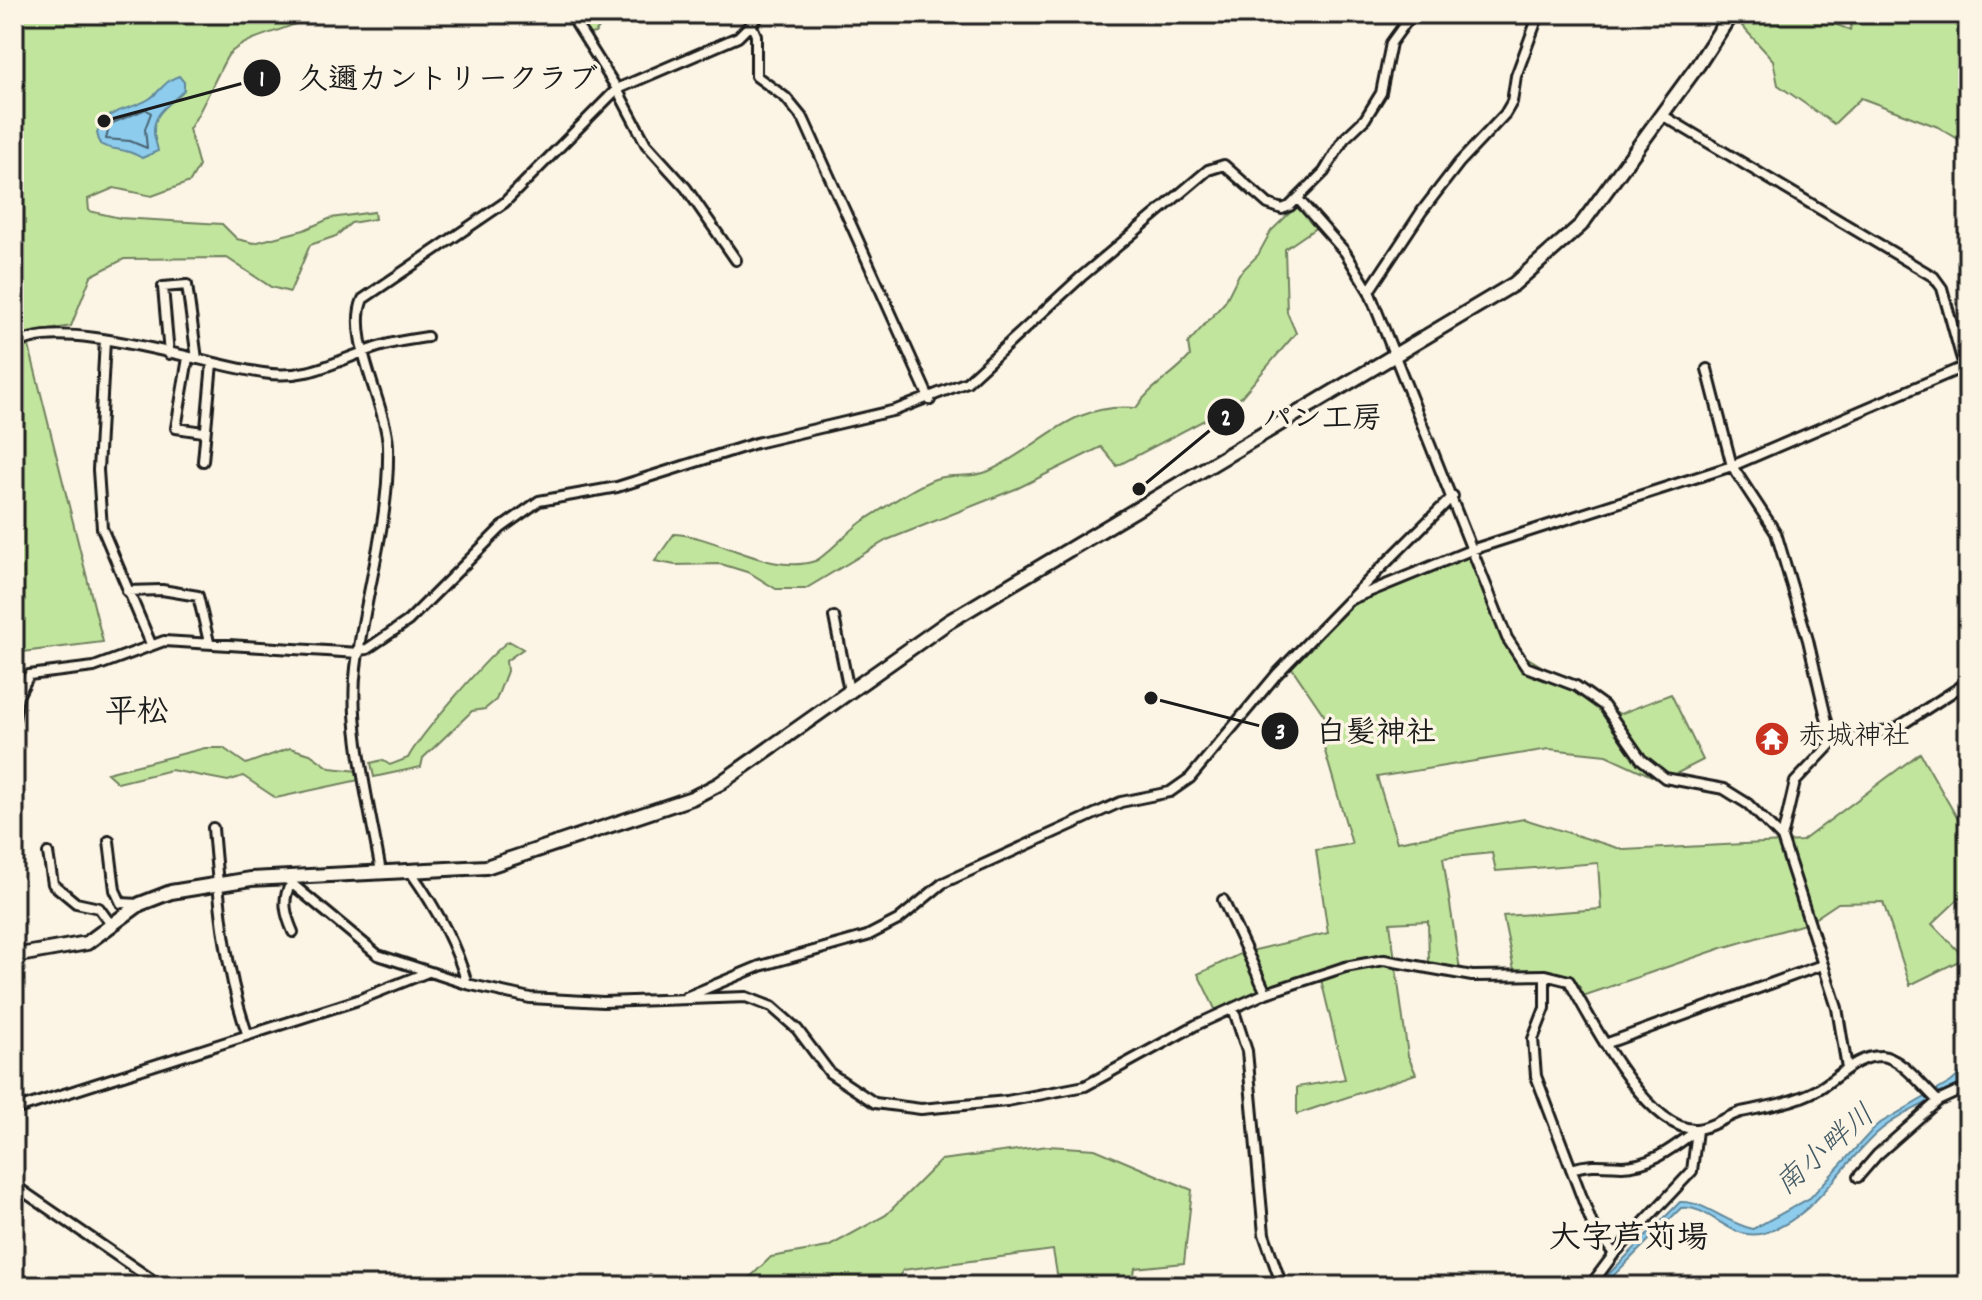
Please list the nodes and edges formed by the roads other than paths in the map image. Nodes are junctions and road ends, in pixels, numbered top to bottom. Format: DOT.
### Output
graph roads {
  1 [pos="570,14"];
  2 [pos="761,14"];
  3 [pos="1412,14"];
  4 [pos="1539,14"];
  5 [pos="1726,16"];
  6 [pos="752,26"];
  7 [pos="617,89"];
  8 [pos="1662,115"];
  9 [pos="1298,199"];
  10 [pos="736,260"];
  11 [pos="1369,291"];
  12 [pos="427,337"];
  13 [pos="105,340"];
  14 [pos="14,347"];
  15 [pos="169,354"];
  16 [pos="365,354"];
  17 [pos="1397,356"];
  18 [pos="192,358"];
  19 [pos="212,363"];
  20 [pos="1966,366"];
  21 [pos="1707,369"];
  22 [pos="930,400"];
  23 [pos="203,432"];
  24 [pos="203,461"];
  25 [pos="1732,466"];
  26 [pos="1453,496"];
  27 [pos="1471,550"];
  28 [pos="127,591"];
  29 [pos="1349,600"];
  30 [pos="834,617"];
  31 [pos="209,642"];
  32 [pos="151,644"];
  33 [pos="359,651"];
  34 [pos="1968,682"];
  35 [pos="849,691"];
  36 [pos="14,720"];
  37 [pos="1832,743"];
  38 [pos="213,828"];
  39 [pos="1782,838"];
  40 [pos="109,841"];
  41 [pos="48,853"];
  42 [pos="410,871"];
  43 [pos="381,872"];
  44 [pos="288,881"];
  45 [pos="218,883"];
  46 [pos="1223,900"];
  47 [pos="140,904"];
  48 [pos="112,926"];
  49 [pos="293,932"];
  50 [pos="14,956"];
  51 [pos="1822,965"];
  52 [pos="429,971"];
  53 [pos="1545,975"];
  54 [pos="467,984"];
  55 [pos="1266,993"];
  56 [pos="678,1000"];
  57 [pos="1233,1008"];
  58 [pos="247,1033"];
  59 [pos="1605,1044"];
  60 [pos="1847,1068"];
  61 [pos="1968,1087"];
  62 [pos="1938,1101"];
  63 [pos="14,1110"];
  64 [pos="1697,1130"];
  65 [pos="1571,1169"];
  66 [pos="1858,1177"];
  67 [pos="14,1185"];
  68 [pos="1614,1254"];
  69 [pos="161,1286"];
  70 [pos="1282,1286"];
  71 [pos="1590,1286"];
  1 -- 7 [label="street"];
  2 -- 6 [label="street"];
  3 -- 9 [label="street"];
  4 -- 11 [label="street"];
  5 -- 8 [label="street"];
  6 -- 7 [label="street"];
  6 -- 22 [label="street"];
  7 -- 10 [label="street"];
  7 -- 16 [label="street"];
  8 -- 17 [label="street"];
  8 -- 20 [label="street"];
  9 -- 11 [label="street"];
  9 -- 22 [label="street"];
  11 -- 17 [label="street"];
  12 -- 16 [label="street"];
  13 -- 14 [label="street"];
  13 -- 15 [label="street"];
  13 -- 28 [label="street"];
  15 -- 18 [label="street"];
  15 -- 18 [label="street"];
  16 -- 19 [label="street"];
  16 -- 33 [label="street"];
  17 -- 26 [label="street"];
  17 -- 35 [label="street"];
  18 -- 19 [label="street"];
  18 -- 23 [label="street"];
  19 -- 23 [label="street"];
  20 -- 25 [label="street"];
  21 -- 25 [label="street"];
  22 -- 33 [label="street"];
  23 -- 24 [label="street"];
  25 -- 27 [label="street"];
  25 -- 37 [label="street"];
  26 -- 27 [label="street"];
  26 -- 29 [label="street"];
  27 -- 29 [label="street"];
  27 -- 39 [label="street"];
  28 -- 31 [label="street"];
  28 -- 32 [label="street"];
  29 -- 56 [label="street"];
  30 -- 35 [label="street"];
  31 -- 32 [label="street"];
  31 -- 33 [label="street"];
  32 -- 36 [label="street"];
  33 -- 43 [label="street"];
  34 -- 37 [label="street"];
  35 -- 42 [label="street"];
  37 -- 39 [label="street"];
  38 -- 45 [label="street"];
  39 -- 51 [label="street"];
  40 -- 47 [label="street"];
  41 -- 48 [label="street"];
  42 -- 43 [label="street"];
  42 -- 54 [label="street"];
  43 -- 44 [label="street"];
  44 -- 45 [label="street"];
  44 -- 49 [label="street"];
  44 -- 52 [label="street"];
  45 -- 47 [label="street"];
  45 -- 58 [label="street"];
  46 -- 55 [label="street"];
  47 -- 48 [label="street"];
  48 -- 50 [label="street"];
  51 -- 59 [label="street"];
  51 -- 60 [label="street"];
  52 -- 54 [label="street"];
  52 -- 58 [label="street"];
  53 -- 55 [label="street"];
  53 -- 59 [label="street"];
  53 -- 65 [label="street"];
  54 -- 56 [label="street"];
  55 -- 57 [label="street"];
  56 -- 57 [label="street"];
  57 -- 70 [label="street"];
  58 -- 63 [label="street"];
  59 -- 64 [label="street"];
  60 -- 62 [label="street"];
  60 -- 64 [label="street"];
  61 -- 62 [label="street"];
  62 -- 66 [label="street"];
  64 -- 65 [label="street"];
  64 -- 68 [label="street"];
  65 -- 68 [label="street"];
  67 -- 69 [label="street"];
  68 -- 71 [label="street"];
}
